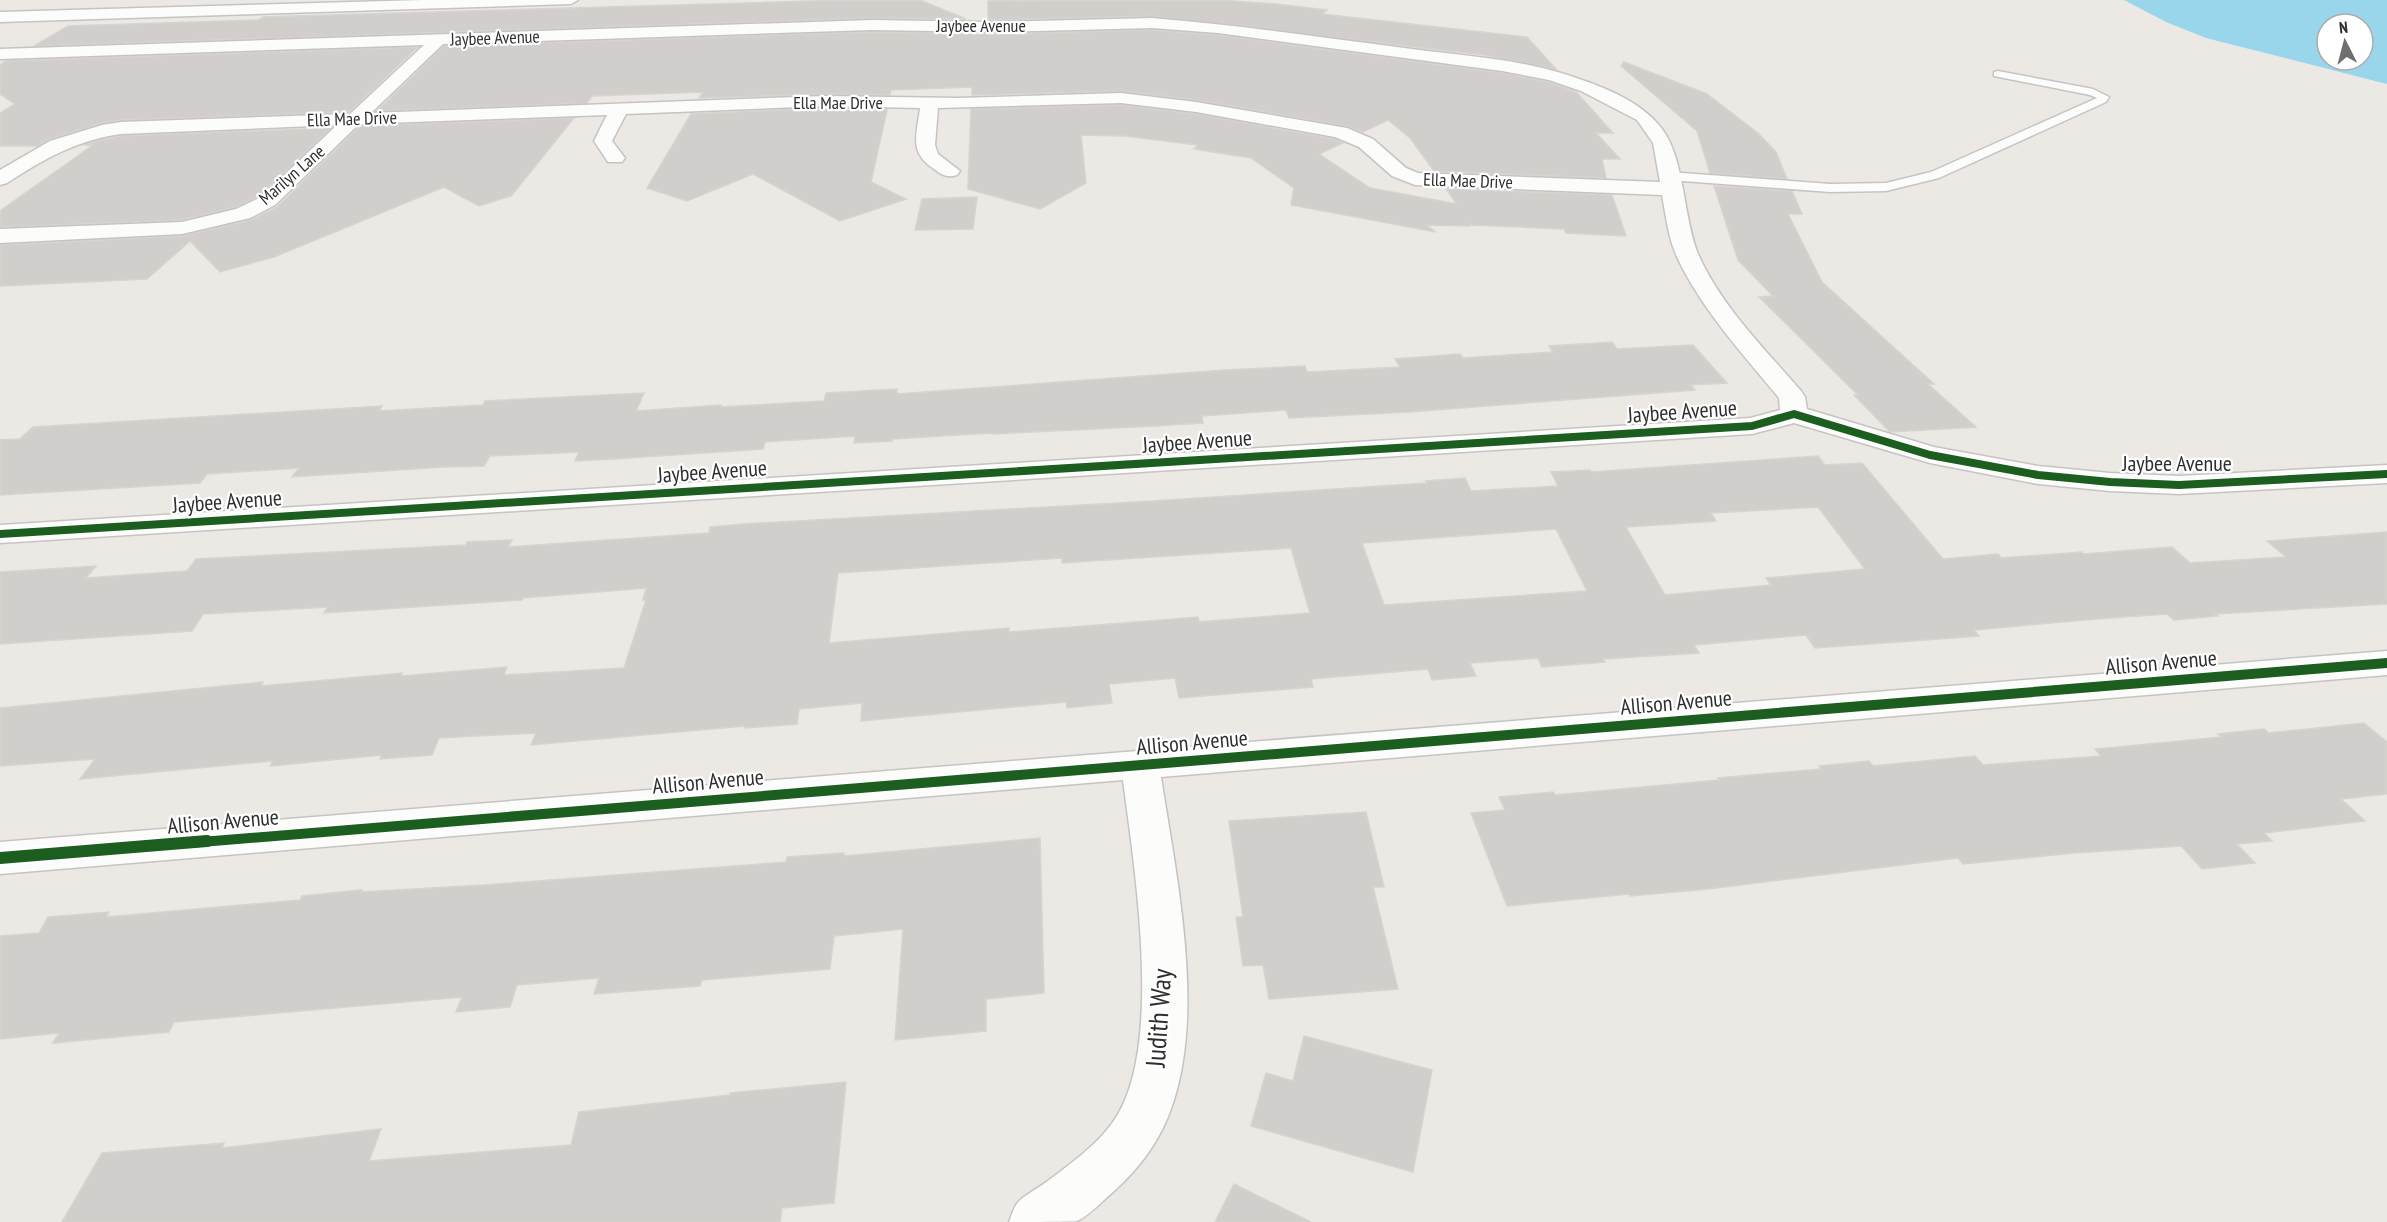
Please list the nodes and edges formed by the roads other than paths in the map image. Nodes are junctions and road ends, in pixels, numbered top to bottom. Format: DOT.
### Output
graph roads {
  1 [pos="392,0"];
  2 [pos="571,0"];
  3 [pos="523,1"];
  4 [pos="208,5"];
  5 [pos="0,12"];
  6 [pos="0,17"];
  7 [pos="440,39"];
  8 [pos="0,54"];
  9 [pos="1998,74"];
  10 [pos="931,103"];
  11 [pos="620,109"];
  12 [pos="354,119"];
  13 [pos="615,158"];
  14 [pos="950,171"];
  15 [pos="0,179"];
  16 [pos="1670,182"];
  17 [pos="0,236"];
  18 [pos="1794,414"];
  19 [pos="2387,474"];
  20 [pos="0,534"];
  21 [pos="2387,663"];
  22 [pos="1140,766"];
  23 [pos="0,858"];
  24 [pos="1035,1222"];
  1 -- 4 [label="street"];
  2 -- 3 [label="street"];
  3 -- 4 [label="street"];
  4 -- 5 [label="street"];
  4 -- 6 [label="street"];
  7 -- 8 [label="street, Jaybee Avenue"];
  7 -- 12 [label="street, Marilyn Lane"];
  7 -- 16 [label="street, Jaybee Avenue"];
  9 -- 16 [label="lane"];
  10 -- 11 [label="street, Ella Mae Drive"];
  10 -- 14 [label="street"];
  10 -- 16 [label="street, Ella Mae Drive"];
  11 -- 12 [label="street, Ella Mae Drive"];
  11 -- 13 [label="street"];
  12 -- 15 [label="street, Ella Mae Drive"];
  12 -- 17 [label="street, Marilyn Lane"];
  16 -- 18 [label="street, Jaybee Avenue"];
  18 -- 19 [label="street, Jaybee Avenue"];
  18 -- 20 [label="street, Jaybee Avenue"];
  21 -- 22 [label="street, Allison Avenue"];
  22 -- 23 [label="street, Allison Avenue"];
  22 -- 24 [label="street, Judith Way"];
}
